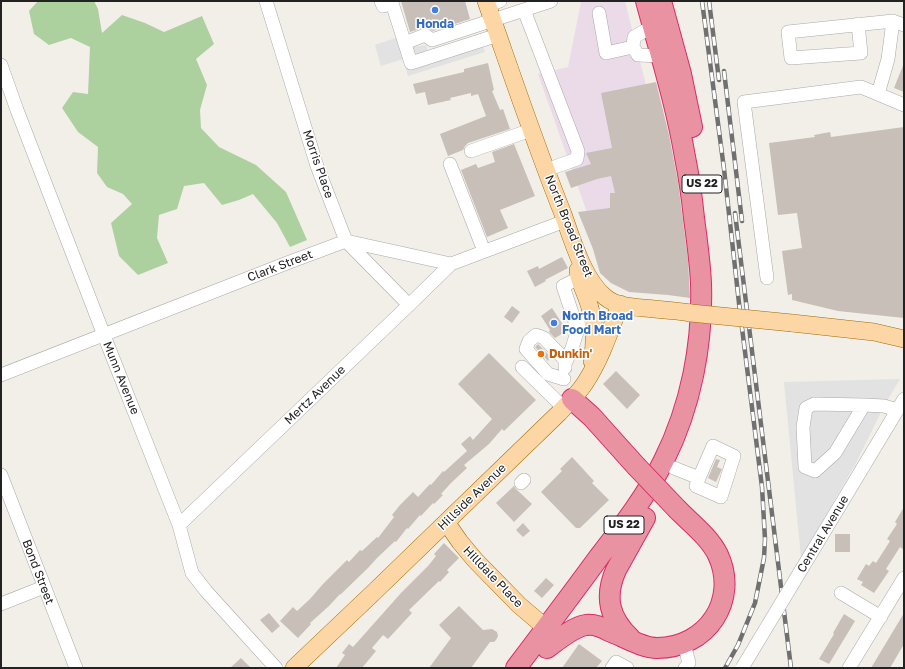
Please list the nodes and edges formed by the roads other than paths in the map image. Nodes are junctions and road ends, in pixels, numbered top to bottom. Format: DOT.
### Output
graph roads {
  1 [pos="266,1"];
  2 [pos="381,1"];
  3 [pos="551,1"];
  4 [pos="646,1"];
  5 [pos="661,1"];
  6 [pos="524,10"];
  7 [pos="493,13"];
  8 [pos="599,13"];
  9 [pos="899,23"];
  10 [pos="858,24"];
  11 [pos="653,26"];
  12 [pos="405,42"];
  13 [pos="633,47"];
  14 [pos="661,56"];
  15 [pos="1,65"];
  16 [pos="878,94"];
  17 [pos="904,105"];
  18 [pos="531,130"];
  19 [pos="471,151"];
  20 [pos="450,164"];
  21 [pos="546,170"];
  22 [pos="565,221"];
  23 [pos="346,241"];
  24 [pos="575,248"];
  25 [pos="484,251"];
  26 [pos="451,264"];
  27 [pos="579,278"];
  28 [pos="767,278"];
  29 [pos="620,304"];
  30 [pos="409,305"];
  31 [pos="575,322"];
  32 [pos="592,322"];
  33 [pos="104,335"];
  34 [pos="904,339"];
  35 [pos="566,361"];
  36 [pos="522,367"];
  37 [pos="1,375"];
  38 [pos="590,375"];
  39 [pos="564,379"];
  40 [pos="571,400"];
  41 [pos="901,404"];
  42 [pos="864,405"];
  43 [pos="674,468"];
  44 [pos="1,475"];
  45 [pos="699,478"];
  46 [pos="645,518"];
  47 [pos="446,522"];
  48 [pos="179,524"];
  49 [pos="904,578"];
  50 [pos="44,587"];
  51 [pos="841,593"];
  52 [pos="1,604"];
  53 [pos="881,617"];
  54 [pos="546,628"];
  55 [pos="633,641"];
  56 [pos="684,643"];
  57 [pos="547,648"];
  58 [pos="76,668"];
  59 [pos="276,668"];
  60 [pos="294,668"];
  61 [pos="516,668"];
  62 [pos="532,668"];
  63 [pos="612,668"];
  64 [pos="627,668"];
  65 [pos="685,668"];
  66 [pos="742,668"];
  67 [pos="850,668"];
  1 -- 23 [label="street, Morris Place"];
  2 -- 12 [label="street"];
  3 -- 6 [label="street"];
  4 -- 11 [label="highway, US 22"];
  5 -- 43 [label="highway, US 22"];
  6 -- 7 [label="street"];
  6 -- 21 [label="street"];
  7 -- 12 [label="street"];
  7 -- 12 [label="street"];
  7 -- 18 [label="main road, North Broad Street"];
  8 -- 13 [label="street"];
  9 -- 10 [label="street"];
  9 -- 16 [label="street"];
  10 -- 10 [label="street"];
  11 -- 13 [label="street"];
  11 -- 14 [label="highway, US 22"];
  13 -- 14 [label="street"];
  14 -- 54 [label="highway, US 22"];
  15 -- 33 [label="street, Munn Avenue"];
  16 -- 17 [label="street"];
  16 -- 28 [label="street"];
  18 -- 19 [label="street"];
  18 -- 21 [label="main road, North Broad Street"];
  20 -- 25 [label="street"];
  21 -- 22 [label="main road, North Broad Street"];
  22 -- 24 [label="main road, North Broad Street"];
  22 -- 25 [label="street"];
  23 -- 26 [label="street"];
  23 -- 30 [label="street, Morris Place"];
  23 -- 33 [label="street, Clark Street"];
  24 -- 27 [label="main road"];
  24 -- 29 [label="main road, North Broad Street"];
  25 -- 26 [label="street"];
  26 -- 30 [label="street, Mertz Avenue"];
  27 -- 31 [label="street"];
  27 -- 32 [label="main road"];
  29 -- 34 [label="main road, North Broad Street, bridge"];
  29 -- 38 [label="main road, Hillside Avenue"];
  30 -- 48 [label="street, Mertz Avenue"];
  31 -- 32 [label="street"];
  31 -- 35 [label="street"];
  32 -- 38 [label="main road"];
  33 -- 37 [label="street, Clark Street"];
  33 -- 48 [label="street, Munn Avenue"];
  35 -- 39 [label="street"];
  35 -- 39 [label="street"];
  36 -- 40 [label="street"];
  38 -- 40 [label="main road, Hillside Avenue"];
  39 -- 40 [label="street"];
  40 -- 47 [label="main road, Hillside Avenue"];
  40 -- 56 [label="highway, bridge"];
  41 -- 42 [label="street"];
  41 -- 66 [label="street, Central Avenue, bridge"];
  42 -- 42 [label="street"];
  43 -- 45 [label="street"];
  43 -- 46 [label="highway, US 22"];
  44 -- 50 [label="street, Bond Street"];
  46 -- 55 [label="highway"];
  46 -- 57 [label="highway, US 22"];
  47 -- 54 [label="main road, Hilldale Place"];
  47 -- 60 [label="main road, Hillside Avenue"];
  48 -- 59 [label="street, Munn Avenue"];
  49 -- 53 [label="street"];
  50 -- 52 [label="street"];
  50 -- 58 [label="street, Bond Street"];
  51 -- 53 [label="street"];
  53 -- 67 [label="street"];
  54 -- 61 [label="highway, US 22"];
  55 -- 56 [label="highway"];
  55 -- 57 [label="highway"];
  56 -- 65 [label="street"];
  57 -- 62 [label="highway, US 22"];
  63 -- 64 [label="street"];
}
